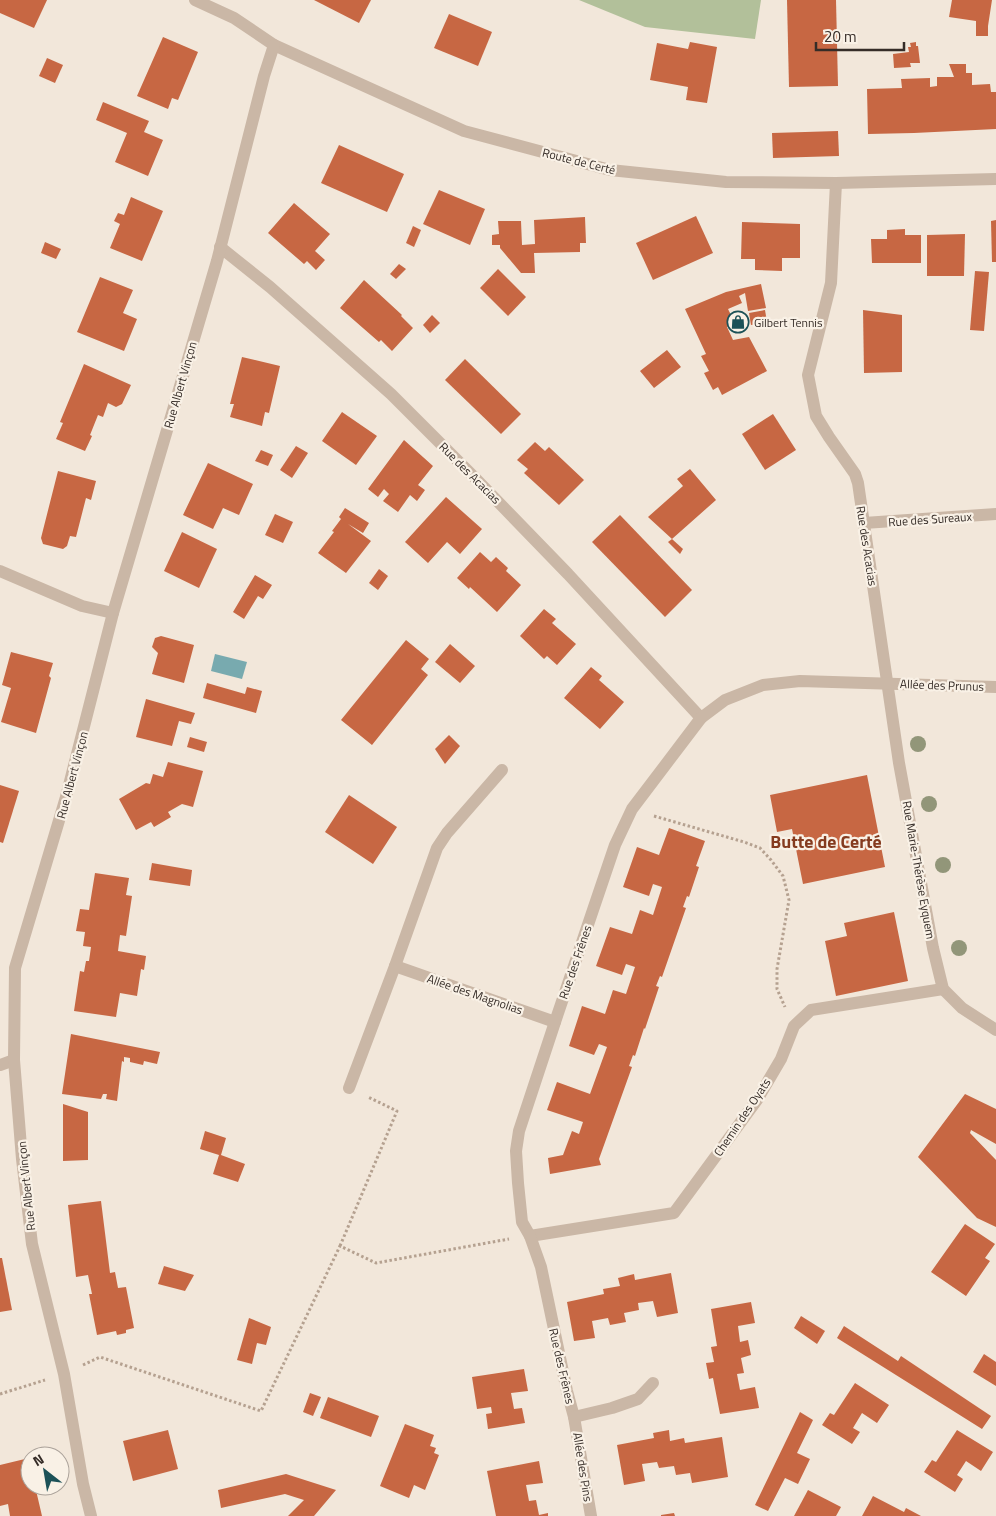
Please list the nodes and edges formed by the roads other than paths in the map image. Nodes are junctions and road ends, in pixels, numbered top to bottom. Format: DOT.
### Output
graph roads {
  1 [pos="195,0"];
  2 [pos="274,45"];
  3 [pos="996,179"];
  4 [pos="836,183"];
  5 [pos="220,247"];
  6 [pos="996,514"];
  7 [pos="864,523"];
  8 [pos="0,571"];
  9 [pos="113,613"];
  10 [pos="887,684"];
  11 [pos="996,687"];
  12 [pos="701,718"];
  13 [pos="502,770"];
  14 [pos="395,966"];
  15 [pos="943,989"];
  16 [pos="555,1022"];
  17 [pos="996,1030"];
  18 [pos="14,1060"];
  19 [pos="0,1065"];
  20 [pos="349,1088"];
  21 [pos="530,1236"];
  22 [pos="653,1383"];
  23 [pos="574,1417"];
  24 [pos="91,1516"];
  25 [pos="591,1516"];
  1 -- 2 [label="street, Route de Certé"];
  2 -- 4 [label="street, Route de Certé"];
  2 -- 5 [label="street, Rue Albert Vinçon"];
  3 -- 4 [label="street, Route de Certé"];
  4 -- 7 [label="street, Rue des Acacias"];
  5 -- 9 [label="street, Rue Albert Vinçon"];
  5 -- 12 [label="street, Rue des Acacias"];
  6 -- 7 [label="street, Rue des Sureaux"];
  7 -- 10 [label="street, Rue des Acacias"];
  8 -- 9 [label="street"];
  9 -- 18 [label="street, Rue Albert Vinçon"];
  10 -- 11 [label="street, Allée des Prunus"];
  10 -- 12 [label="street, Rue des Frênes"];
  10 -- 15 [label="street, Rue Marie-Thérèse Eyquem"];
  12 -- 16 [label="street, Rue des Frênes"];
  13 -- 14 [label="street"];
  14 -- 16 [label="street, Allée des Magnolias"];
  14 -- 20 [label="street"];
  15 -- 17 [label="street"];
  15 -- 21 [label="street, Chemin des Oyats"];
  16 -- 21 [label="street, Rue des Frênes"];
  18 -- 19 [label="street"];
  18 -- 24 [label="street, Rue Albert Vinçon"];
  21 -- 23 [label="street, Rue des Frênes"];
  22 -- 23 [label="street, Allée des Pins"];
  23 -- 25 [label="street, Allée des Pins"];
}
